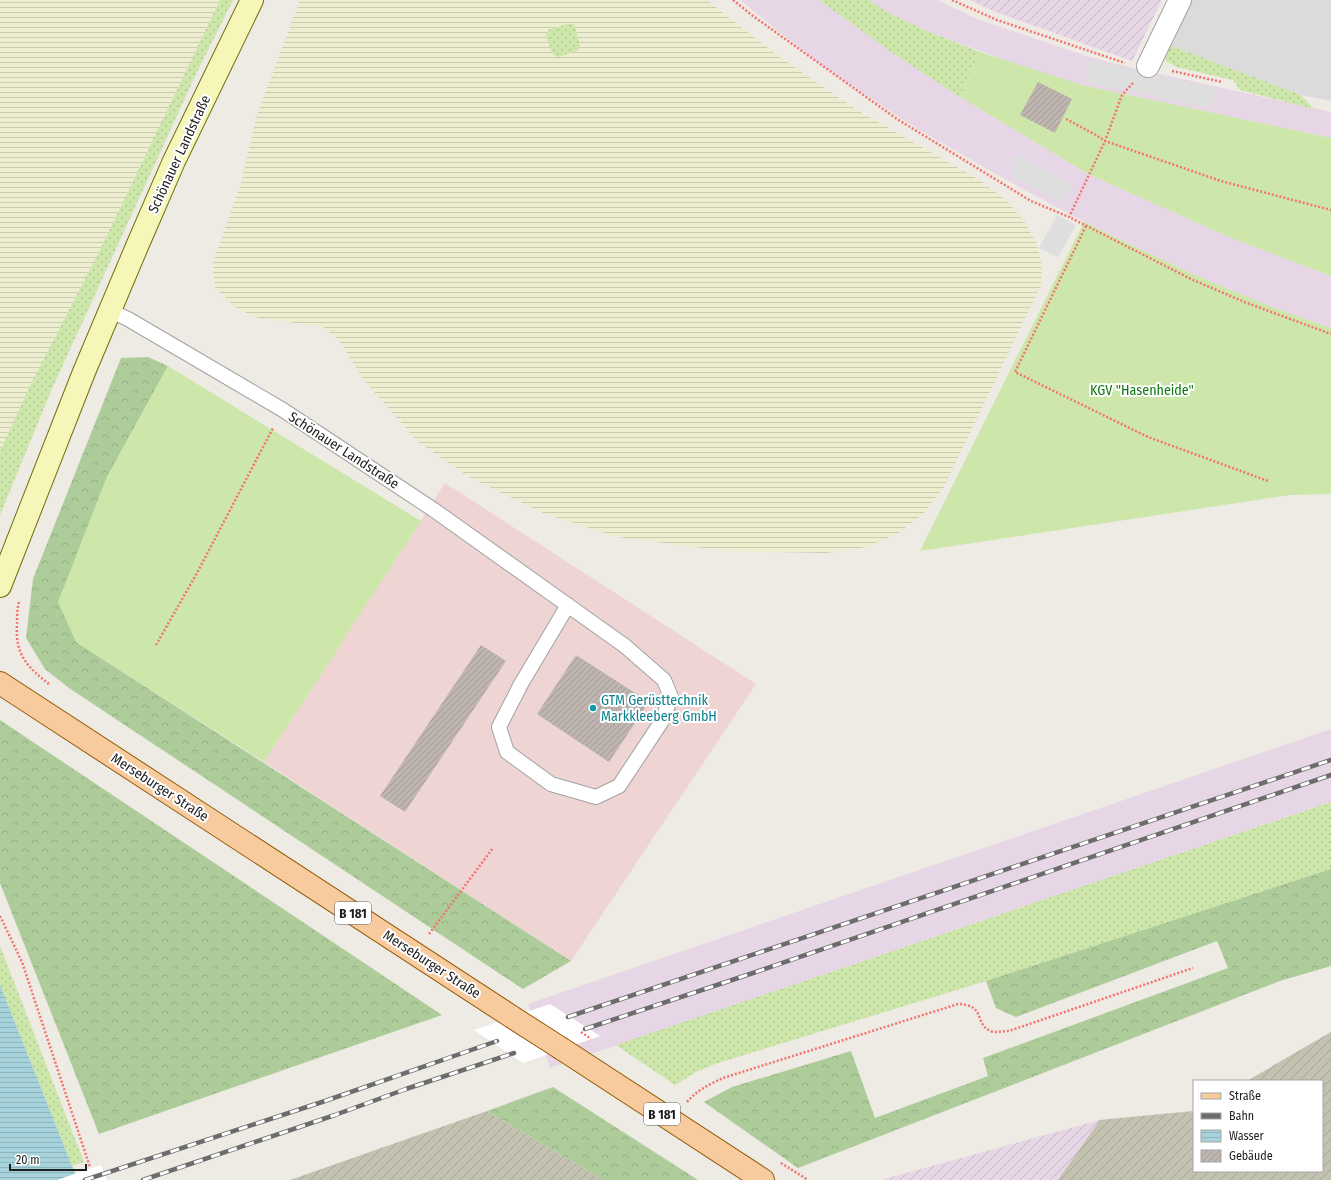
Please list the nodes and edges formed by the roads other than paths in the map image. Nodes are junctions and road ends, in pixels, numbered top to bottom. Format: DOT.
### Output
graph roads {
  1 [pos="252,0"];
  2 [pos="1180,0"];
  3 [pos="1148,66"];
  4 [pos="109,310"];
  5 [pos="0,586"];
  6 [pos="568,605"];
  7 [pos="0,683"];
  8 [pos="763,1180"];
  1 -- 4 [label="street, Schönauer Landstraße"];
  2 -- 3 [label="street"];
  4 -- 5 [label="street, Schönauer Landstraße"];
  4 -- 6 [label="lane, Schönauer Landstraße"];
  6 -- 6 [label="lane, Schönauer Landstraße"];
  7 -- 8 [label="main road, Merseburger Straße / B 181, bridge"];
}
